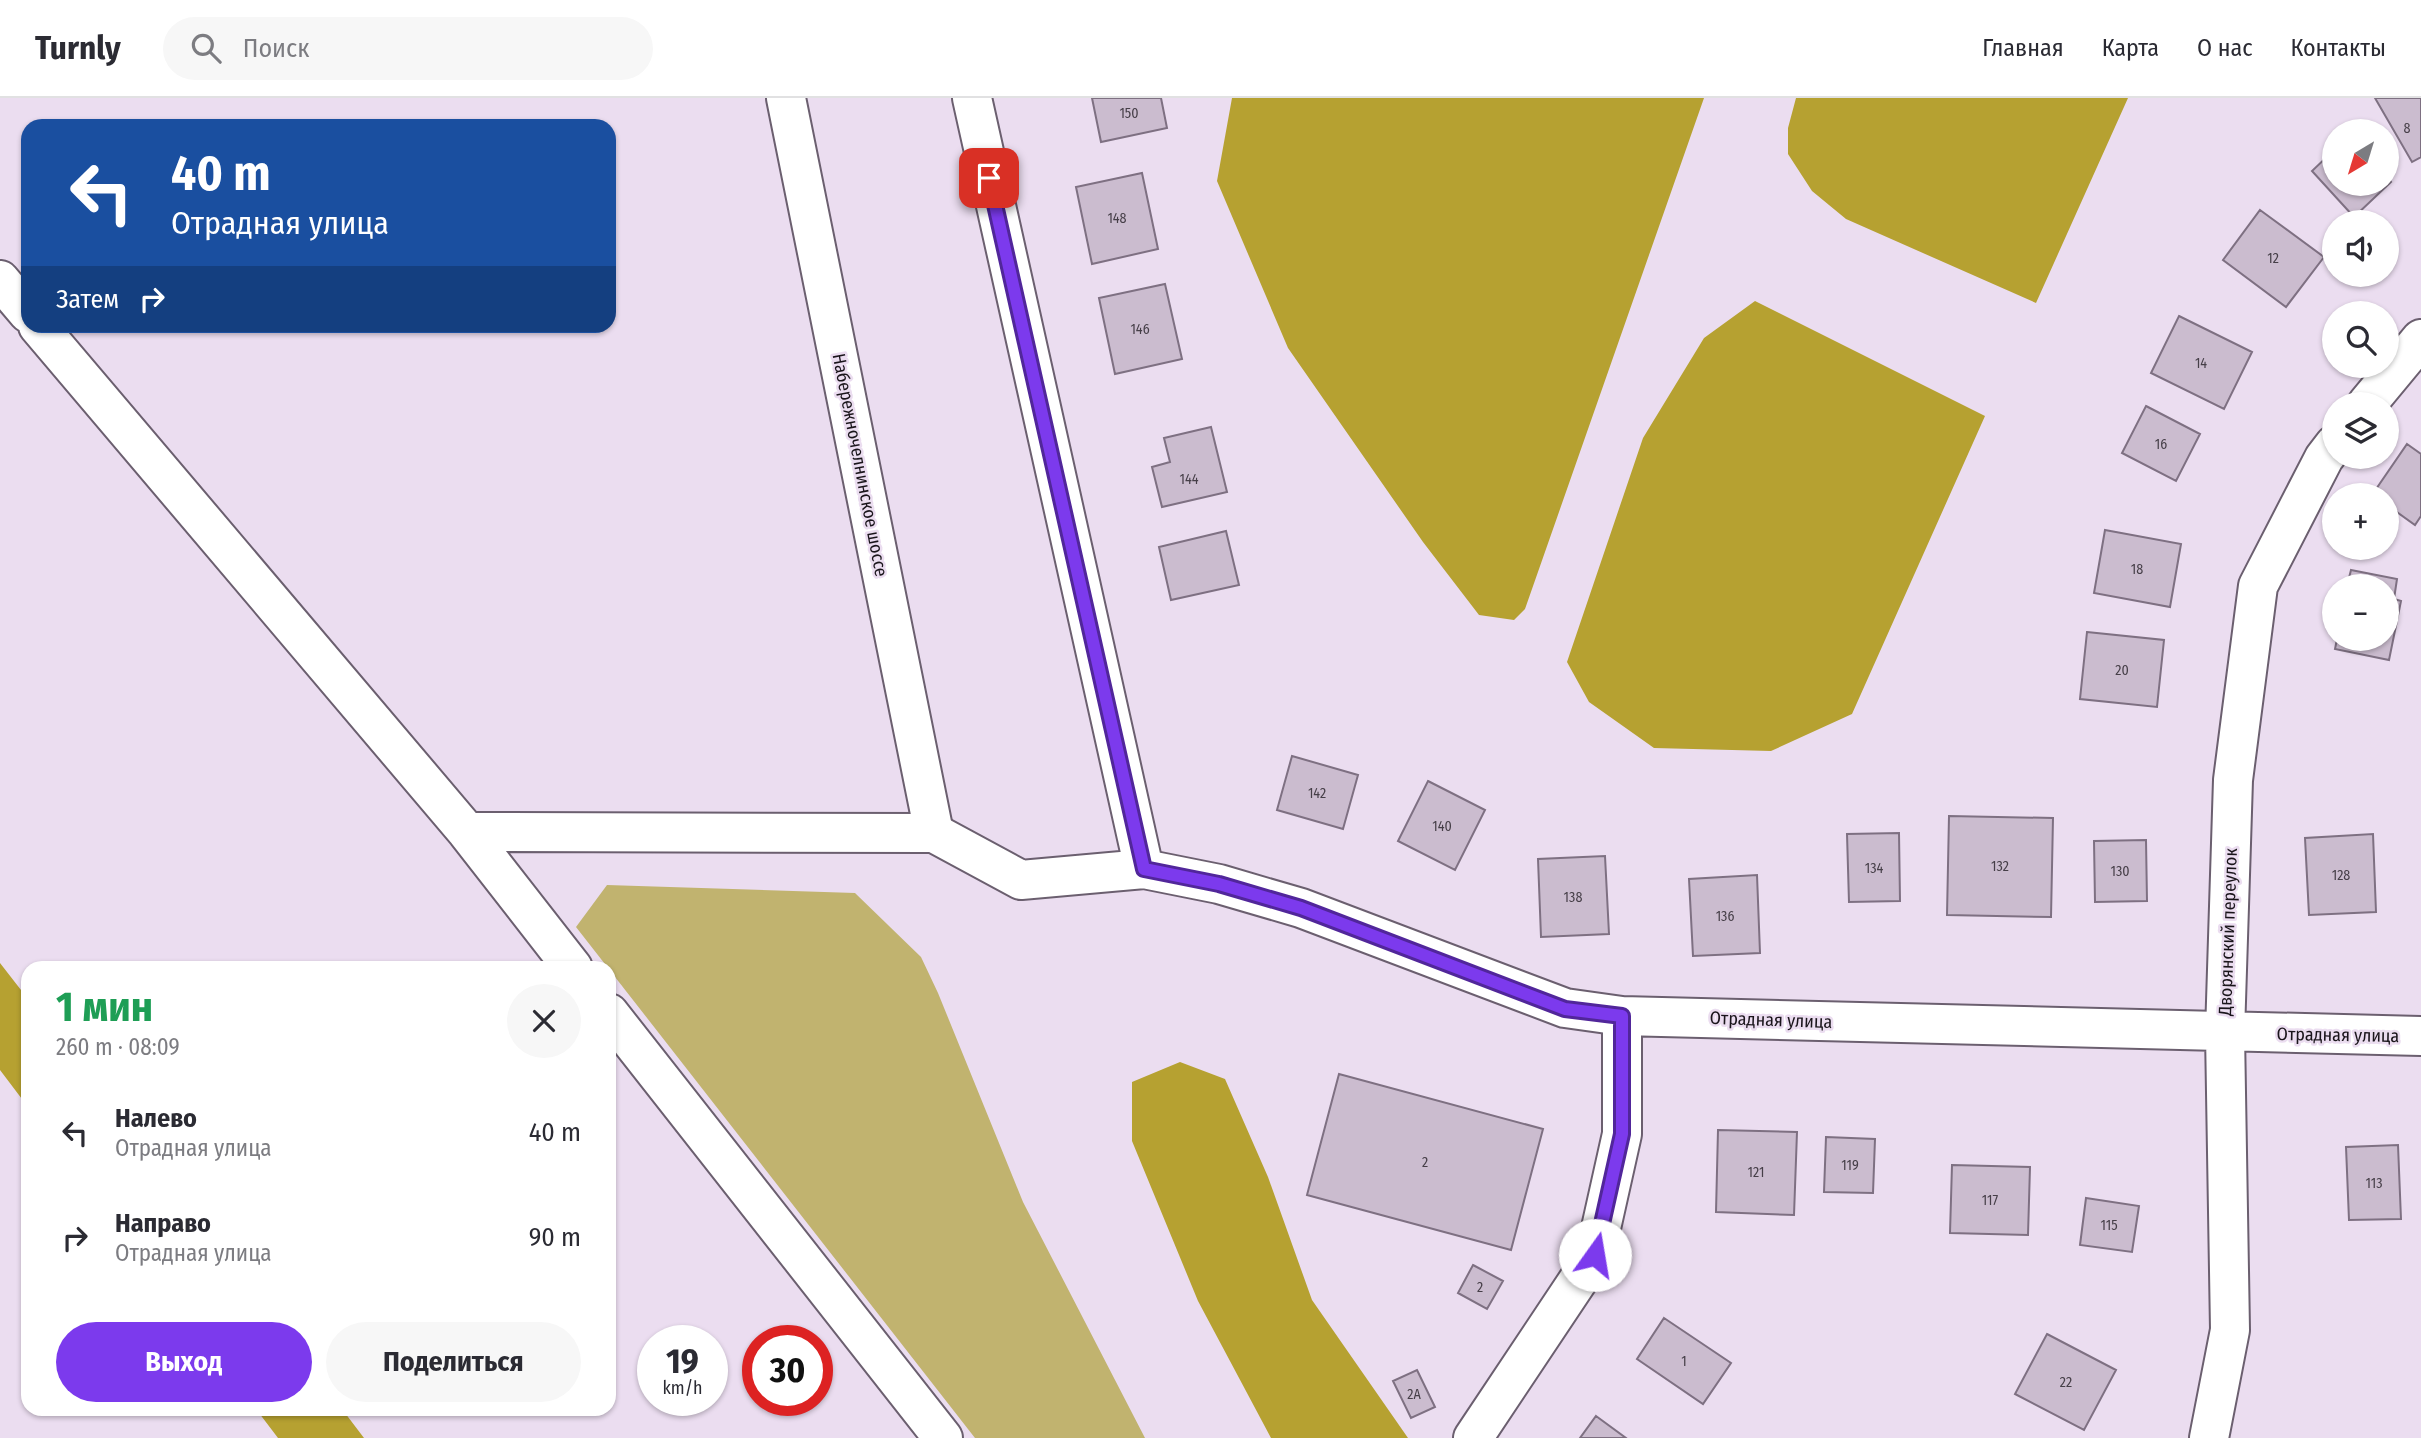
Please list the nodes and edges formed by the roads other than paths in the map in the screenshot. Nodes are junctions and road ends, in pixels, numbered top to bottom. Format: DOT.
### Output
graph roads {
  1 [pos="786,98"];
  2 [pos="972,98"];
  3 [pos="0,280"];
  4 [pos="21,305"];
  5 [pos="44,333"];
  6 [pos="2421,340"];
  7 [pos="2377,392"];
  8 [pos="2322,462"];
  9 [pos="467,832"];
  10 [pos="934,833"];
  11 [pos="1144,869"];
  12 [pos="568,961"];
  13 [pos="1622,1016"];
  14 [pos="616,1022"];
  15 [pos="2225,1033"];
  16 [pos="2421,1036"];
  17 [pos="943,1438"];
  18 [pos="1473,1438"];
  19 [pos="2209,1438"];
  1 -- 10 [label="street, Набережночелнинское шоссе"];
  2 -- 11 [label="street"];
  3 -- 4 [label="street"];
  5 -- 9 [label="street"];
  6 -- 7 [label="street"];
  8 -- 15 [label="street, Дворянский переулок"];
  9 -- 10 [label="street"];
  9 -- 12 [label="street"];
  10 -- 11 [label="street, Отрадная улица"];
  11 -- 13 [label="street, Отрадная улица"];
  13 -- 15 [label="street, Отрадная улица"];
  13 -- 18 [label="street"];
  14 -- 17 [label="street"];
  15 -- 16 [label="street, Отрадная улица"];
  15 -- 19 [label="street, Дворянский переулок"];
}
